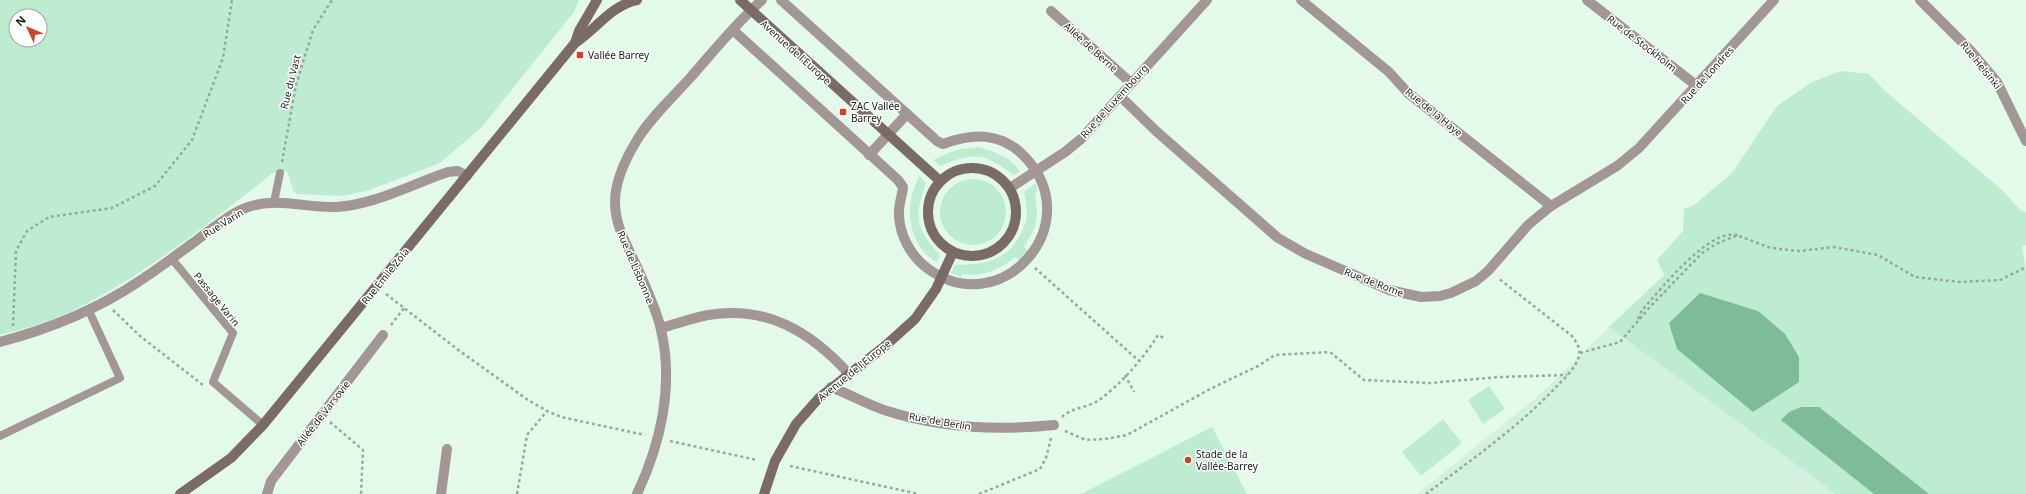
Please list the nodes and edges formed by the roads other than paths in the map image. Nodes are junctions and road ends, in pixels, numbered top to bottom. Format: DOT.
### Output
graph roads {
  1 [pos="597,0"];
  2 [pos="637,0"];
  3 [pos="762,0"];
  4 [pos="781,0"];
  5 [pos="1207,0"];
  6 [pos="1301,0"];
  7 [pos="1587,0"];
  8 [pos="1774,0"];
  9 [pos="1920,0"];
  10 [pos="740,1"];
  11 [pos="751,11"];
  12 [pos="1051,11"];
  13 [pos="733,30"];
  14 [pos="575,43"];
  15 [pos="1131,83"];
  16 [pos="1697,86"];
  17 [pos="1120,96"];
  18 [pos="906,114"];
  19 [pos="888,134"];
  20 [pos="2026,141"];
  21 [pos="1639,148"];
  22 [pos="869,155"];
  23 [pos="1036,171"];
  24 [pos="280,174"];
  25 [pos="467,176"];
  26 [pos="940,181"];
  27 [pos="1010,188"];
  28 [pos="274,202"];
  29 [pos="1551,206"];
  30 [pos="953,252"];
  31 [pos="172,259"];
  32 [pos="942,278"];
  33 [pos="89,311"];
  34 [pos="660,328"];
  35 [pos="383,335"];
  36 [pos="0,342"];
  37 [pos="849,374"];
  38 [pos="831,387"];
  39 [pos="263,425"];
  40 [pos="1054,426"];
  41 [pos="0,436"];
  42 [pos="447,449"];
  43 [pos="187,492"];
  44 [pos="267,494"];
  45 [pos="441,494"];
  46 [pos="637,494"];
  47 [pos="764,494"];
  1 -- 14 [label="street, Rue Émile Zola"];
  2 -- 14 [label="street, Rue Émile Zola"];
  3 -- 11 [label="street, Rue de Lisbonne"];
  4 -- 18 [label="street"];
  5 -- 15 [label="street, Rue de Luxembourg"];
  6 -- 29 [label="street, Rue de la Haye"];
  7 -- 16 [label="street, Rue de Stockholm"];
  8 -- 16 [label="street, Rue de Londres"];
  9 -- 20 [label="street, Rue Helsinki"];
  10 -- 11 [label="street, Avenue de l'Europe"];
  11 -- 13 [label="street, Rue de Lisbonne"];
  11 -- 19 [label="street, Avenue de l'Europe"];
  12 -- 15 [label="street, Allée de Berne"];
  13 -- 22 [label="street"];
  13 -- 34 [label="street, Rue de Lisbonne"];
  14 -- 25 [label="street, Rue Émile Zola"];
  15 -- 17 [label="street, Rue de Luxembourg"];
  16 -- 21 [label="street, Rue de Londres"];
  17 -- 23 [label="street, Rue de Luxembourg"];
  17 -- 29 [label="street, Rue de Rome"];
  18 -- 19 [label="street"];
  18 -- 23 [label="street"];
  19 -- 22 [label="street"];
  19 -- 26 [label="street, Avenue de l'Europe"];
  21 -- 29 [label="street, Rue de Rome"];
  22 -- 32 [label="street"];
  23 -- 27 [label="street, Rue de Luxembourg"];
  23 -- 32 [label="street"];
  24 -- 28 [label="lane"];
  25 -- 28 [label="street, Rue Varin"];
  25 -- 39 [label="street, Rue Émile Zola"];
  26 -- 27 [label="street"];
  26 -- 30 [label="street"];
  27 -- 30 [label="street"];
  28 -- 31 [label="street, Rue Varin"];
  30 -- 32 [label="street, Avenue de l'Europe"];
  31 -- 33 [label="street, Rue Varin"];
  31 -- 39 [label="lane, Passage Varin"];
  32 -- 37 [label="street, Avenue de l'Europe"];
  33 -- 36 [label="street, Rue Varin"];
  33 -- 41 [label="lane"];
  34 -- 37 [label="street"];
  34 -- 46 [label="street, Rue de Lisbonne"];
  35 -- 44 [label="street, Allée de Varsovie"];
  37 -- 38 [label="street, Avenue de l'Europe"];
  38 -- 40 [label="street, Rue de Berlin"];
  38 -- 47 [label="street, Avenue de l'Europe"];
  39 -- 43 [label="street, Rue Émile Zola"];
  42 -- 45 [label="street"];
}
